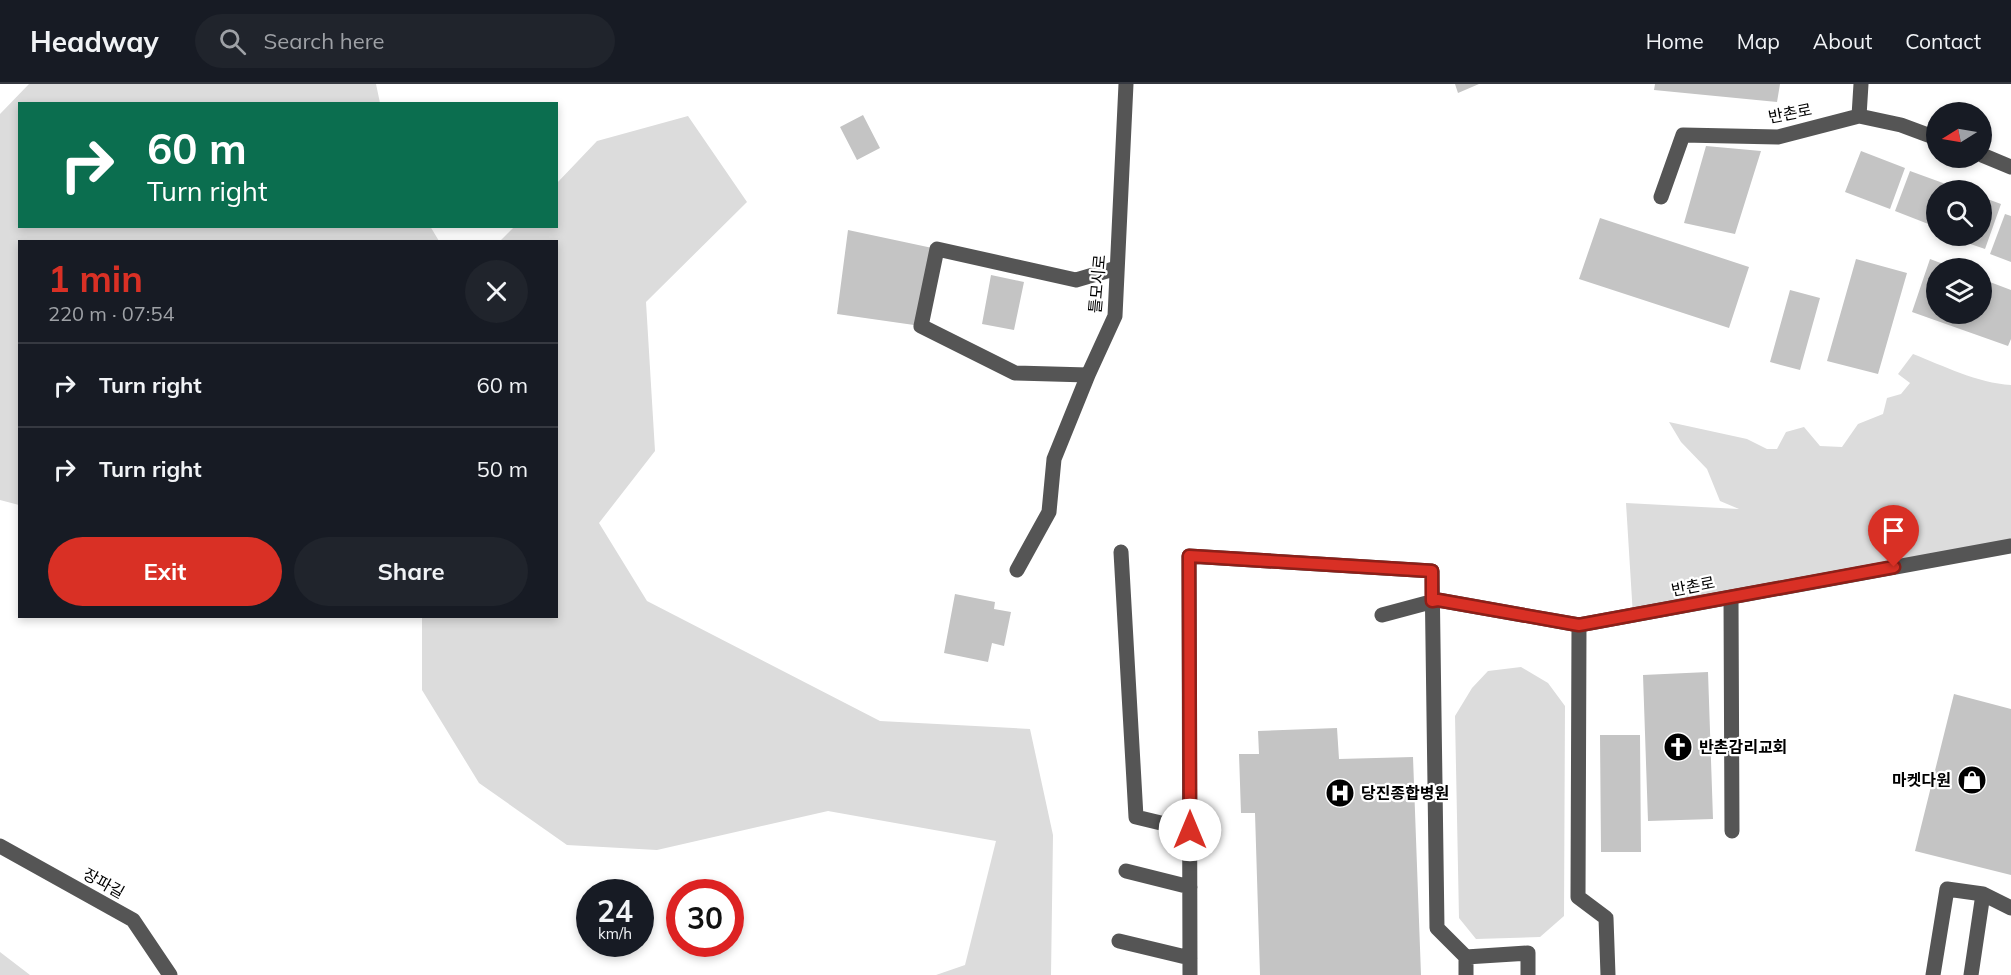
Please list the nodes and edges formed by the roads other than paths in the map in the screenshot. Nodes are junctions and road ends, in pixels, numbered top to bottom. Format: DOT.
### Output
graph roads {
  1 [pos="1126,84"];
  2 [pos="1861,84"];
  3 [pos="1859,116"];
  4 [pos="1926,134"];
  5 [pos="1992,159"];
  6 [pos="2011,167"];
  7 [pos="1661,197"];
  8 [pos="1117,268"];
  9 [pos="1088,375"];
  10 [pos="2011,546"];
  11 [pos="1121,552"];
  12 [pos="1017,570"];
  13 [pos="1731,597"];
  14 [pos="1432,601"];
  15 [pos="1382,615"];
  16 [pos="1579,625"];
  17 [pos="1190,830"];
  18 [pos="1732,831"];
  19 [pos="0,846"];
  20 [pos="1126,871"];
  21 [pos="1190,887"];
  22 [pos="1983,894"];
  23 [pos="2011,908"];
  24 [pos="1119,941"];
  25 [pos="1466,957"];
  26 [pos="1190,958"];
  27 [pos="170,975"];
  28 [pos="1190,975"];
  29 [pos="1466,975"];
  30 [pos="1528,975"];
  31 [pos="1608,975"];
  32 [pos="1933,975"];
  33 [pos="1971,975"];
  1 -- 8 [label="street, 틀모시로"];
  2 -- 3 [label="street"];
  3 -- 4 [label="street, 반촌로"];
  3 -- 7 [label="street, 반촌로"];
  5 -- 6 [label="street"];
  8 -- 9 [label="street, 틀모시로"];
  8 -- 9 [label="street"];
  9 -- 12 [label="street, 틀모시로"];
  10 -- 13 [label="street, 반촌로"];
  11 -- 17 [label="street"];
  13 -- 16 [label="street, 반촌로"];
  13 -- 18 [label="street"];
  14 -- 15 [label="street, 반촌로"];
  14 -- 16 [label="street, 반촌로"];
  14 -- 17 [label="street"];
  14 -- 25 [label="street"];
  16 -- 31 [label="street"];
  17 -- 21 [label="street"];
  19 -- 27 [label="street, 장파길"];
  20 -- 21 [label="street"];
  21 -- 26 [label="street"];
  22 -- 23 [label="street"];
  22 -- 32 [label="street"];
  22 -- 33 [label="street"];
  24 -- 26 [label="street"];
  25 -- 29 [label="street"];
  25 -- 30 [label="street"];
  26 -- 28 [label="street"];
}
